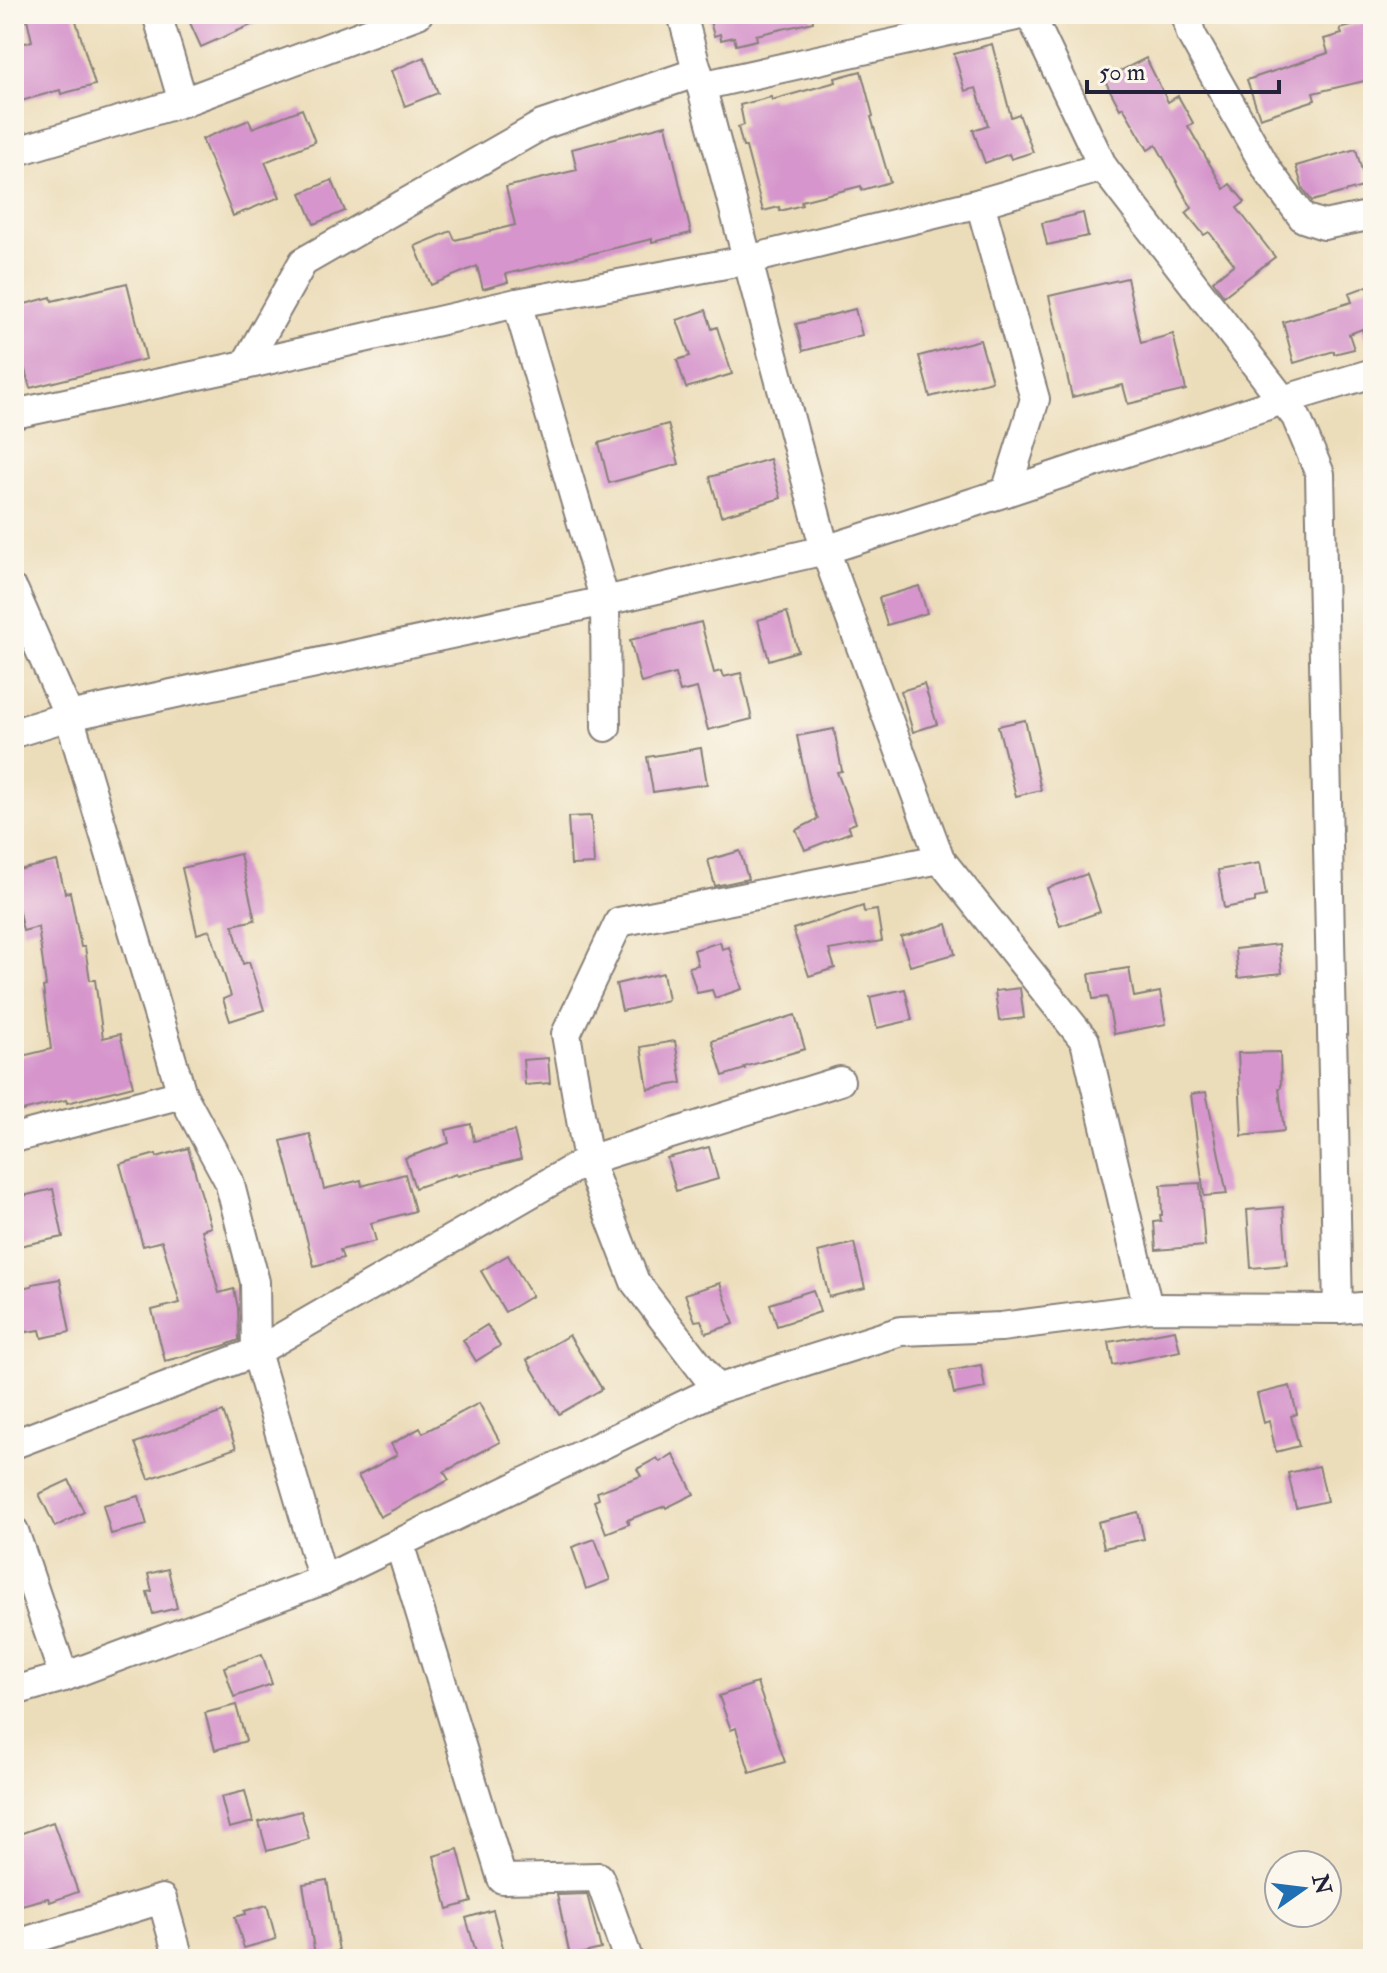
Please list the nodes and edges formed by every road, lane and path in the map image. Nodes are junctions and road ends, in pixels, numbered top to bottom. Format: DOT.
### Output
graph roads {
  1 [pos="157,14"];
  2 [pos="418,14"];
  3 [pos="682,14"];
  4 [pos="1027,14"];
  5 [pos="1186,14"];
  6 [pos="699,79"];
  7 [pos="183,102"];
  8 [pos="14,152"];
  9 [pos="1103,167"];
  10 [pos="980,203"];
  11 [pos="1373,215"];
  12 [pos="747,260"];
  13 [pos="517,303"];
  14 [pos="245,365"];
  15 [pos="1373,373"];
  16 [pos="1283,400"];
  17 [pos="14,414"];
  18 [pos="1006,492"];
  19 [pos="825,550"];
  20 [pos="14,591"];
  21 [pos="605,601"];
  22 [pos="69,716"];
  23 [pos="606,727"];
  24 [pos="14,733"];
  25 [pos="940,859"];
  26 [pos="840,1081"];
  27 [pos="182,1094"];
  28 [pos="14,1138"];
  29 [pos="588,1160"];
  30 [pos="1373,1306"];
  31 [pos="1148,1308"];
  32 [pos="1338,1309"];
  33 [pos="256,1352"];
  34 [pos="717,1389"];
  35 [pos="14,1444"];
  36 [pos="14,1531"];
  37 [pos="399,1543"];
  38 [pos="323,1580"];
  39 [pos="64,1677"];
  40 [pos="14,1691"];
  41 [pos="14,1945"];
  42 [pos="179,1959"];
  43 [pos="628,1959"];
  1 -- 7 [label="street"];
  2 -- 7 [label="street"];
  3 -- 6 [label="street"];
  4 -- 6 [label="street"];
  4 -- 9 [label="street"];
  5 -- 11 [label="street"];
  6 -- 12 [label="street"];
  6 -- 14 [label="street"];
  7 -- 8 [label="street"];
  9 -- 10 [label="street"];
  9 -- 16 [label="street"];
  10 -- 12 [label="street"];
  10 -- 18 [label="street"];
  12 -- 13 [label="street"];
  12 -- 19 [label="street"];
  13 -- 14 [label="street"];
  13 -- 21 [label="street"];
  14 -- 17 [label="street"];
  15 -- 16 [label="street"];
  16 -- 18 [label="street"];
  16 -- 32 [label="street"];
  18 -- 19 [label="street"];
  19 -- 21 [label="street"];
  19 -- 25 [label="street"];
  20 -- 22 [label="street"];
  21 -- 22 [label="street"];
  21 -- 23 [label="street"];
  22 -- 24 [label="street"];
  22 -- 27 [label="street"];
  25 -- 29 [label="street"];
  25 -- 31 [label="street"];
  26 -- 29 [label="street"];
  27 -- 28 [label="street"];
  27 -- 33 [label="street"];
  29 -- 33 [label="street"];
  29 -- 34 [label="street"];
  30 -- 32 [label="street"];
  31 -- 32 [label="street"];
  31 -- 34 [label="street"];
  33 -- 35 [label="street"];
  33 -- 38 [label="street"];
  34 -- 37 [label="street"];
  36 -- 39 [label="street"];
  37 -- 38 [label="street"];
  37 -- 43 [label="street"];
  38 -- 39 [label="street"];
  39 -- 40 [label="street"];
  41 -- 42 [label="street"];
}
